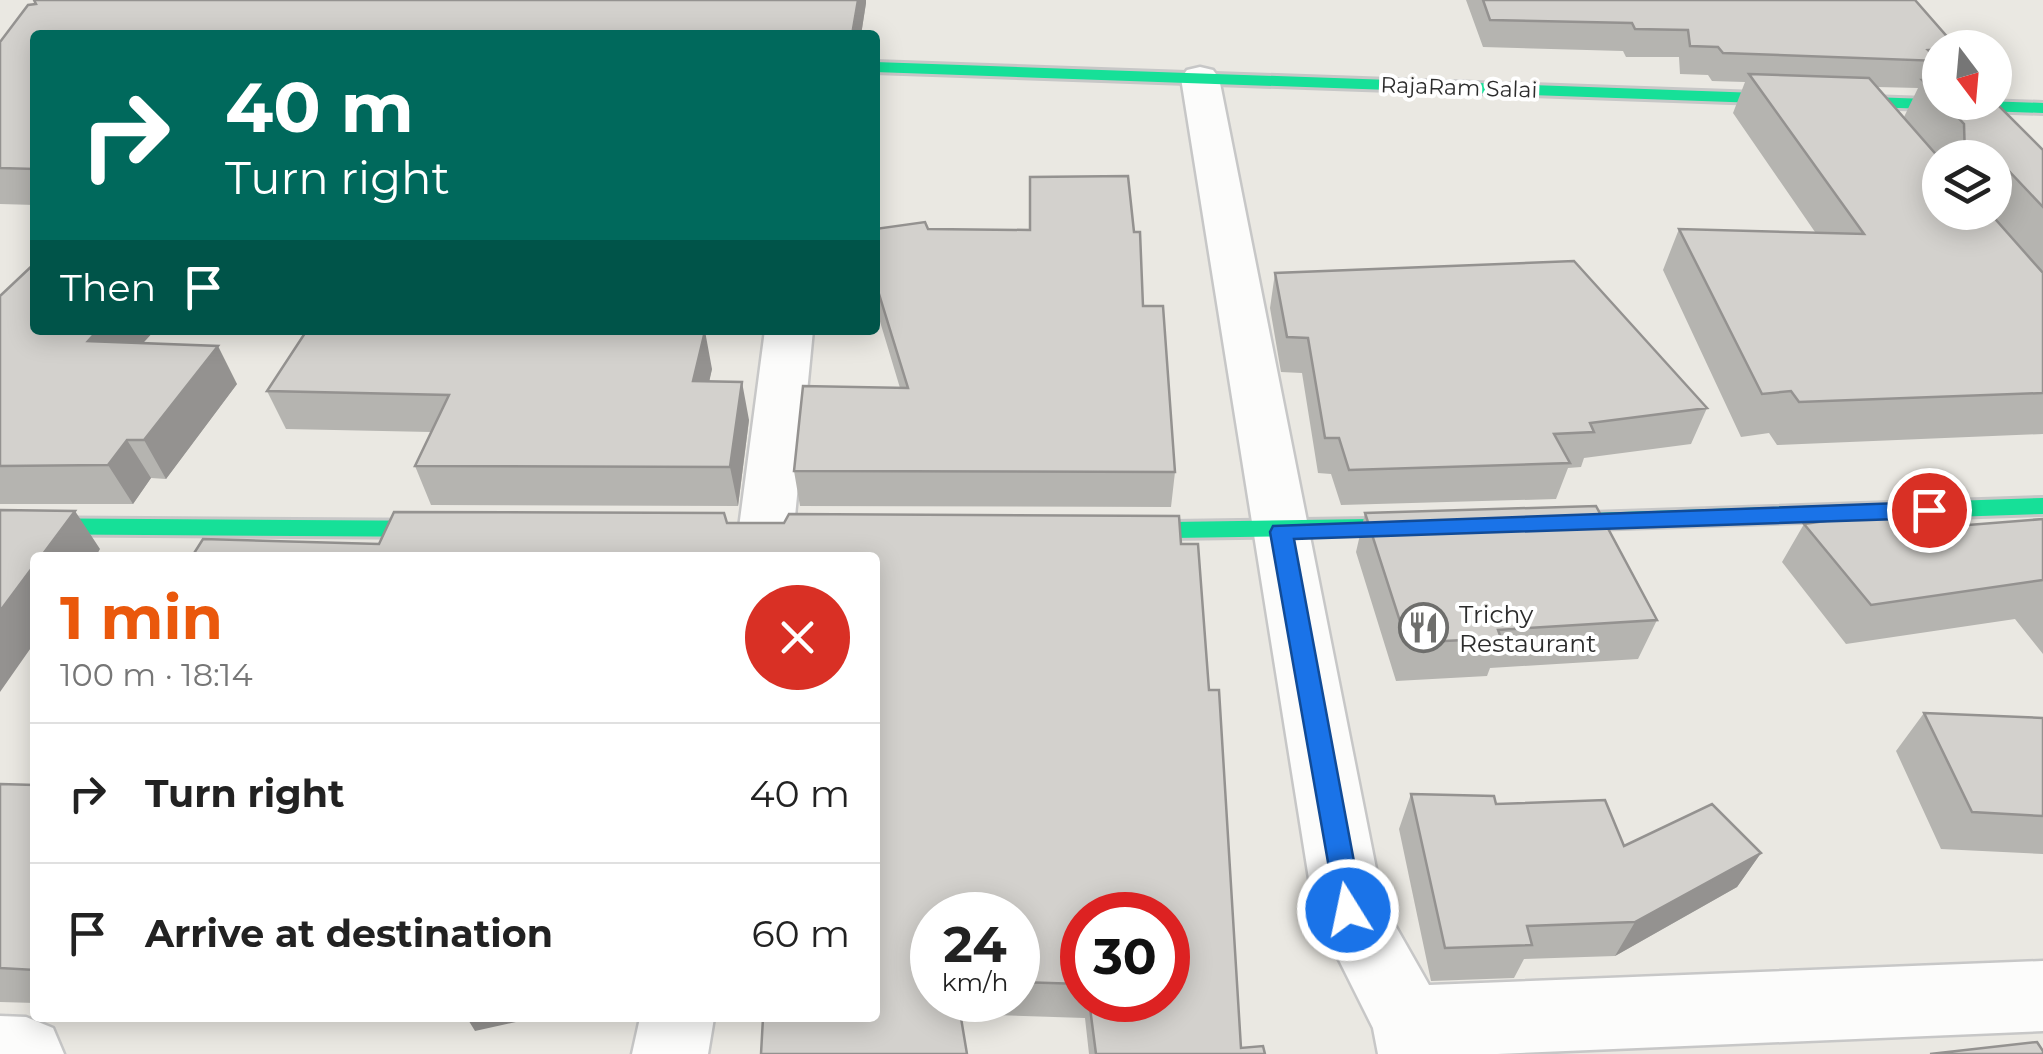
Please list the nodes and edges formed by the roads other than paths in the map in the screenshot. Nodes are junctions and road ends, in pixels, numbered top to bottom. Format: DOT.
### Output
graph roads {
  1 [pos="880,68"];
  2 [pos="1200,78"];
  3 [pos="1861,100"];
  4 [pos="2043,108"];
  5 [pos="1895,140"];
  6 [pos="788,335"];
  7 [pos="2043,506"];
  8 [pos="1500,524"];
  9 [pos="0,526"];
  10 [pos="1460,526"];
  11 [pos="476,529"];
  12 [pos="1084,531"];
  13 [pos="1281,532"];
  14 [pos="767,537"];
  15 [pos="2043,996"];
  16 [pos="676,1022"];
  17 [pos="1412,1038"];
  18 [pos="0,1052"];
  19 [pos="26,1054"];
  20 [pos="670,1054"];
  1 -- 2 [label="street, RajaRam Salai"];
  2 -- 3 [label="street, RajaRam Salai"];
  2 -- 13 [label="street"];
  3 -- 4 [label="street, RajaRam Salai"];
  3 -- 5 [label="street"];
  6 -- 14 [label="street"];
  7 -- 8 [label="street"];
  9 -- 11 [label="street"];
  10 -- 13 [label="street"];
  12 -- 13 [label="street"];
  13 -- 17 [label="street"];
  15 -- 17 [label="street"];
  16 -- 20 [label="street"];
  18 -- 19 [label="street"];
}
